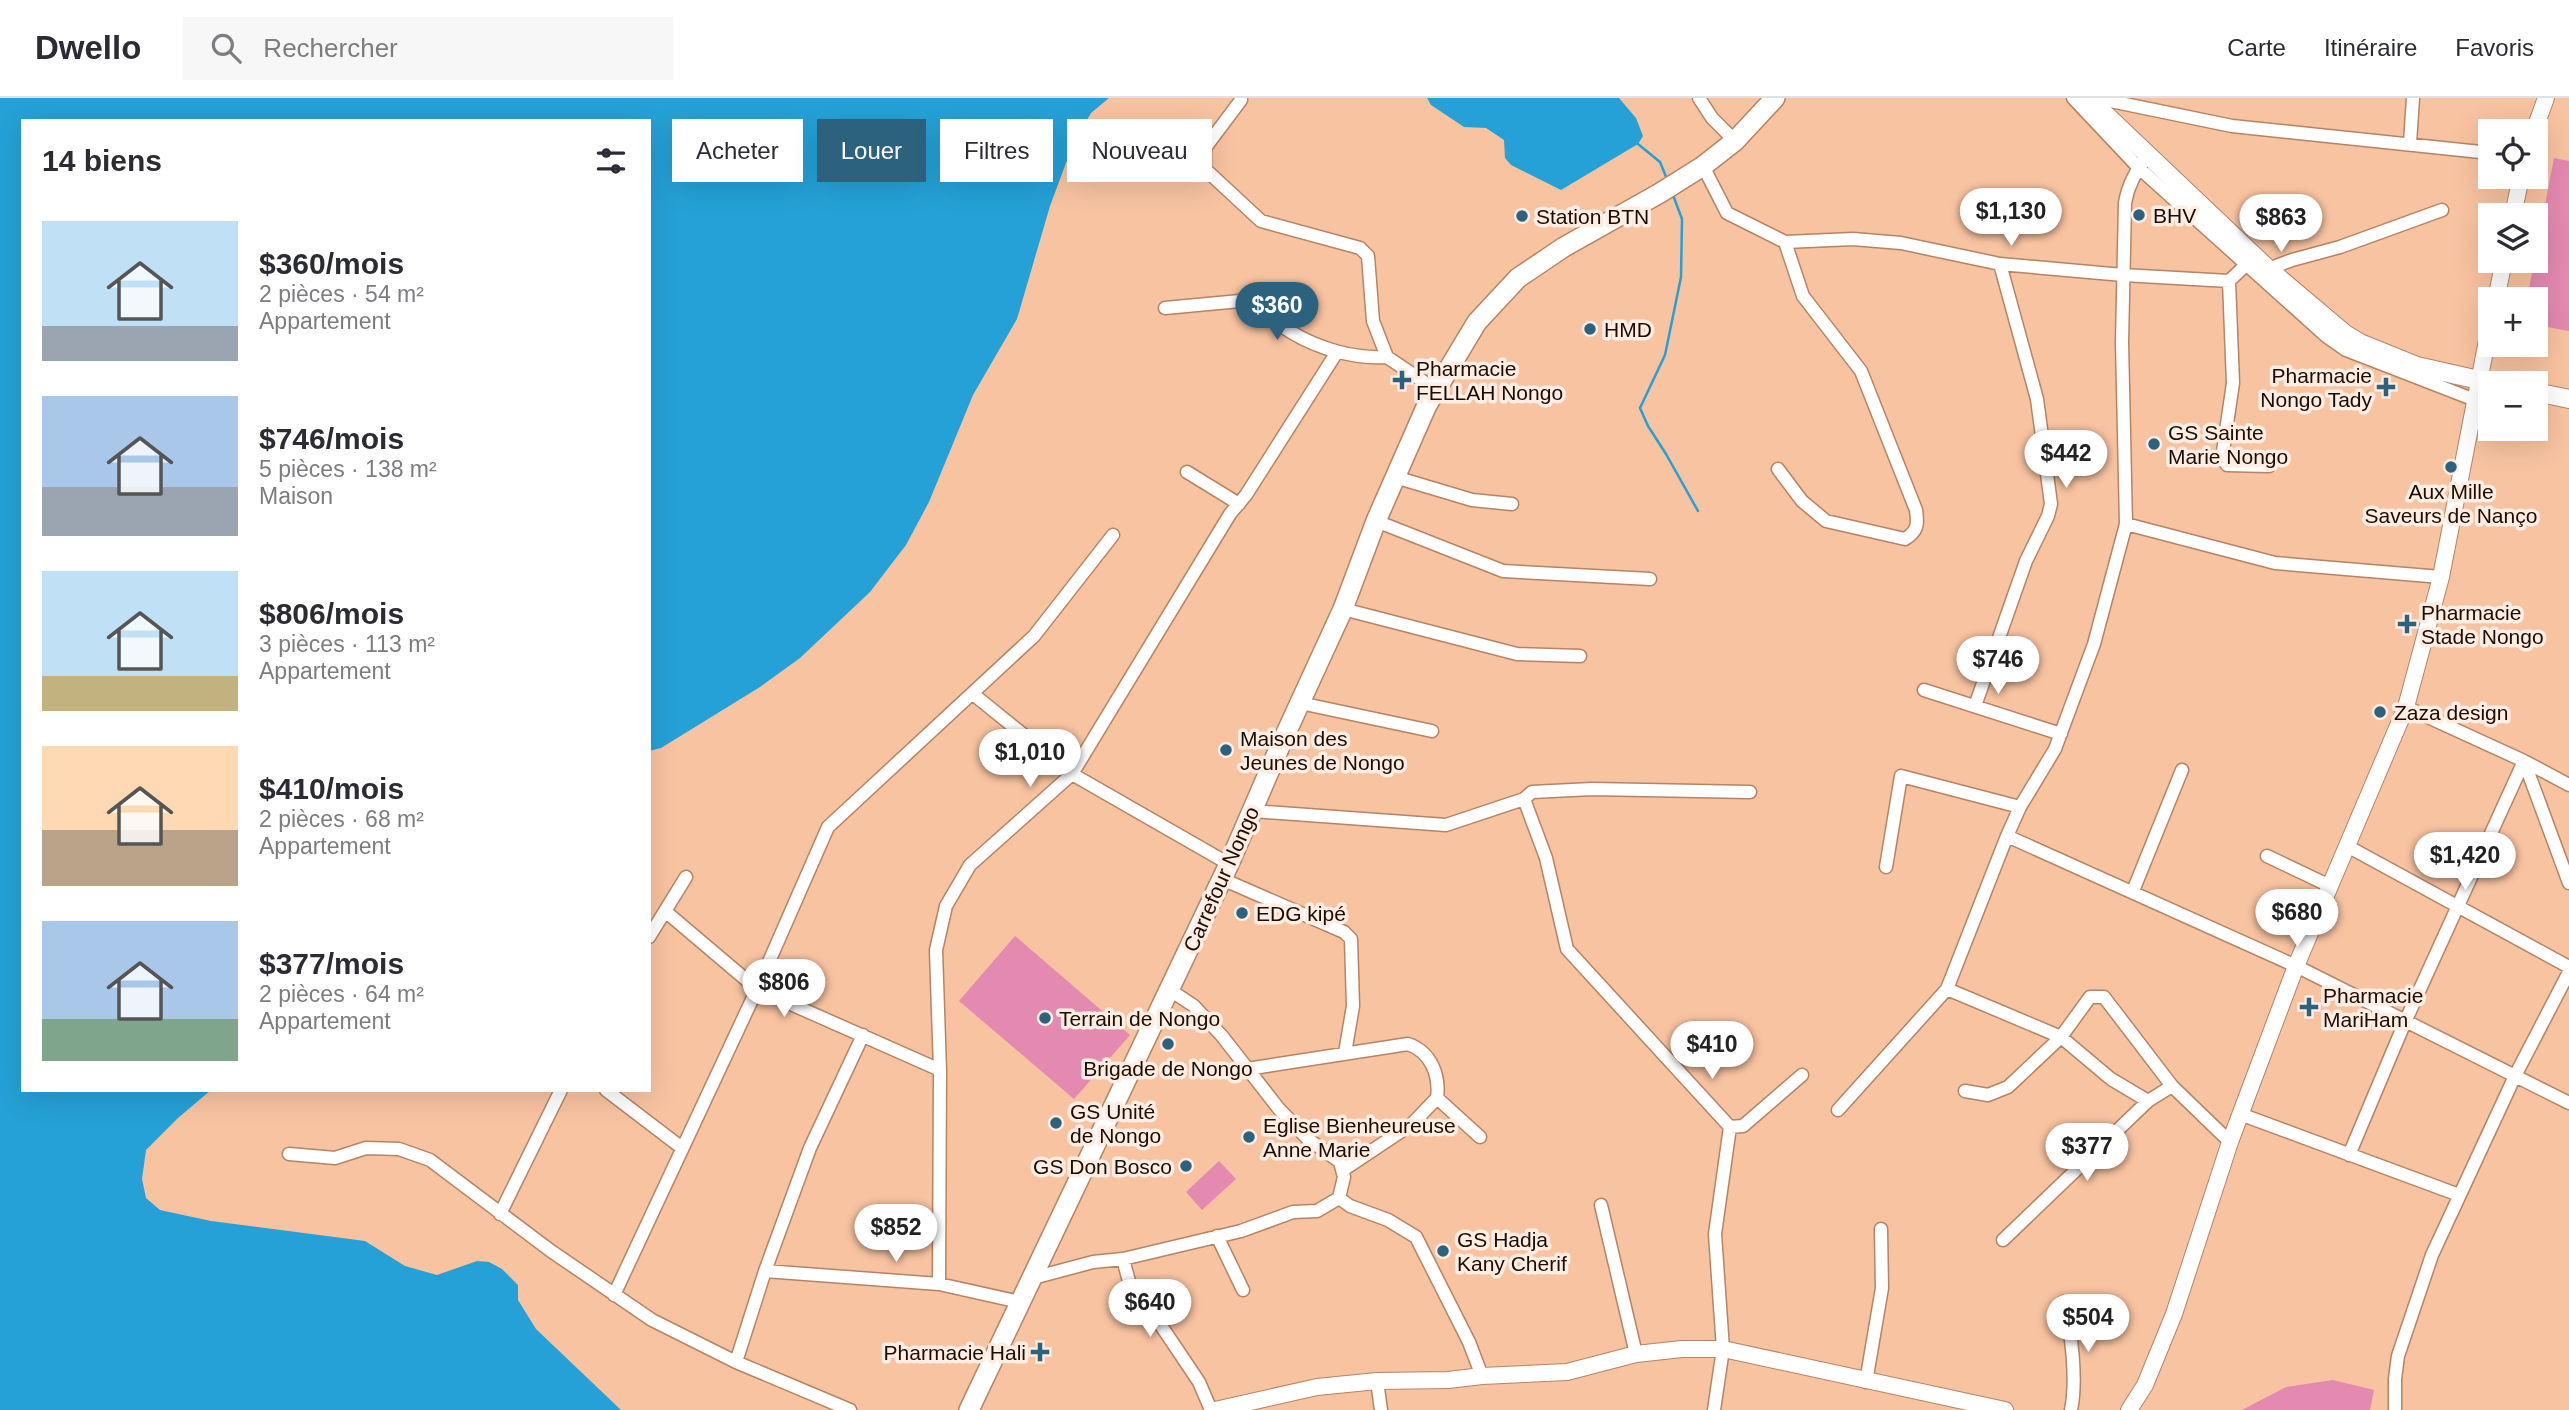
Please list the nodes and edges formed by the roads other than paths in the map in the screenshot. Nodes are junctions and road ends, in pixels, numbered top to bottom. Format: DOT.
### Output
graph roads {
  1 [pos="1699,98"];
  2 [pos="1775,98"];
  3 [pos="2073,98"];
  4 [pos="2088,98"];
  5 [pos="2096,98"];
  6 [pos="2413,98"];
  7 [pos="2546,98"];
  8 [pos="1241,100"];
  9 [pos="2538,119"];
  10 [pos="1735,141"];
  11 [pos="2410,143"];
  12 [pos="2478,152"];
  13 [pos="2143,162"];
  14 [pos="1703,166"];
  15 [pos="2442,210"];
  16 [pos="1786,242"];
  17 [pos="2000,264"];
  18 [pos="2247,264"];
  19 [pos="2268,269"];
  20 [pos="2123,275"];
  21 [pos="2229,281"];
  22 [pos="1165,308"];
  23 [pos="1337,352"];
  24 [pos="1387,357"];
  25 [pos="2478,380"];
  26 [pos="1436,390"];
  27 [pos="2478,395"];
  28 [pos="2548,395"];
  29 [pos="2569,399"];
  30 [pos="2475,400"];
  31 [pos="2269,466"];
  32 [pos="1778,469"];
  33 [pos="1187,472"];
  34 [pos="1395,477"];
  35 [pos="1239,504"];
  36 [pos="1512,504"];
  37 [pos="1376,521"];
  38 [pos="2126,524"];
  39 [pos="1113,535"];
  40 [pos="2441,577"];
  41 [pos="1650,579"];
  42 [pos="1343,609"];
  43 [pos="1580,656"];
  44 [pos="1924,690"];
  45 [pos="973,694"];
  46 [pos="1300,703"];
  47 [pos="1975,706"];
  48 [pos="2406,707"];
  49 [pos="1432,731"];
  50 [pos="2061,734"];
  51 [pos="2524,761"];
  52 [pos="2182,770"];
  53 [pos="1072,774"];
  54 [pos="2569,785"];
  55 [pos="1750,792"];
  56 [pos="1524,799"];
  57 [pos="2020,807"];
  58 [pos="1252,811"];
  59 [pos="2007,836"];
  60 [pos="2347,846"];
  61 [pos="2267,856"];
  62 [pos="1886,867"];
  63 [pos="1226,871"];
  64 [pos="686,877"];
  65 [pos="2569,883"];
  66 [pos="2330,886"];
  67 [pos="2133,891"];
  68 [pos="2458,907"];
  69 [pos="665,911"];
  70 [pos="651,934"];
  71 [pos="2296,967"];
  72 [pos="2569,969"];
  73 [pos="757,989"];
  74 [pos="1947,989"];
  75 [pos="1170,990"];
  76 [pos="2405,1022"];
  77 [pos="863,1035"];
  78 [pos="2061,1037"];
  79 [pos="1345,1052"];
  80 [pos="1247,1069"];
  81 [pos="940,1070"];
  82 [pos="1802,1075"];
  83 [pos="2515,1076"];
  84 [pos="2172,1086"];
  85 [pos="1965,1091"];
  86 [pos="560,1092"];
  87 [pos="609,1092"];
  88 [pos="1437,1098"];
  89 [pos="2148,1101"];
  90 [pos="2569,1103"];
  91 [pos="1838,1110"];
  92 [pos="2240,1114"];
  93 [pos="1730,1127"];
  94 [pos="1480,1137"];
  95 [pos="2230,1142"];
  96 [pos="682,1148"];
  97 [pos="289,1154"];
  98 [pos="2348,1155"];
  99 [pos="1343,1170"];
  100 [pos="2459,1195"];
  101 [pos="1339,1198"];
  102 [pos="1601,1205"];
  103 [pos="500,1214"];
  104 [pos="1881,1229"];
  105 [pos="1216,1236"];
  106 [pos="2003,1240"];
  107 [pos="1123,1258"];
  108 [pos="765,1271"];
  109 [pos="1033,1278"];
  110 [pos="939,1284"];
  111 [pos="1243,1290"];
  112 [pos="614,1295"];
  113 [pos="1020,1302"];
  114 [pos="2063,1302"];
  115 [pos="1723,1349"];
  116 [pos="1636,1354"];
  117 [pos="736,1362"];
  118 [pos="1482,1376"];
  119 [pos="1377,1381"];
  120 [pos="1866,1382"];
  121 [pos="1263,1404"];
  122 [pos="850,1410"];
  123 [pos="969,1410"];
  124 [pos="1213,1410"];
  125 [pos="1381,1410"];
  126 [pos="1714,1410"];
  127 [pos="2005,1410"];
  128 [pos="2071,1410"];
  129 [pos="2129,1410"];
  130 [pos="2395,1410"];
  1 -- 10 [label="street"];
  2 -- 10 [label="main road, Carrefour Nongo"];
  3 -- 13 [label="street"];
  4 -- 13 [label="main road"];
  5 -- 11 [label="street"];
  6 -- 11 [label="street"];
  7 -- 9 [label="street"];
  8 -- 24 [label="street"];
  10 -- 14 [label="main road, Carrefour Nongo"];
  11 -- 12 [label="street"];
  13 -- 18 [label="street"];
  13 -- 19 [label="main road"];
  13 -- 20 [label="street"];
  14 -- 16 [label="street"];
  14 -- 26 [label="main road, Carrefour Nongo"];
  15 -- 19 [label="street"];
  16 -- 17 [label="street"];
  16 -- 32 [label="street"];
  17 -- 20 [label="street"];
  17 -- 47 [label="street"];
  18 -- 21 [label="street"];
  18 -- 30 [label="street"];
  19 -- 25 [label="main road"];
  20 -- 21 [label="street"];
  20 -- 38 [label="street"];
  21 -- 31 [label="street"];
  22 -- 23 [label="street"];
  23 -- 24 [label="street"];
  23 -- 35 [label="street"];
  24 -- 26 [label="street"];
  26 -- 34 [label="main road, Carrefour Nongo"];
  27 -- 30 [label="street"];
  28 -- 29 [label="main road"];
  30 -- 40 [label="street"];
  33 -- 35 [label="street"];
  34 -- 36 [label="street"];
  34 -- 37 [label="main road, Carrefour Nongo"];
  35 -- 53 [label="street"];
  37 -- 41 [label="street"];
  37 -- 42 [label="main road, Carrefour Nongo"];
  38 -- 40 [label="street"];
  38 -- 50 [label="street"];
  39 -- 45 [label="street"];
  40 -- 48 [label="street"];
  42 -- 43 [label="street"];
  42 -- 46 [label="main road, Carrefour Nongo"];
  44 -- 47 [label="street"];
  45 -- 53 [label="street"];
  45 -- 73 [label="street"];
  46 -- 49 [label="street"];
  46 -- 58 [label="main road, Carrefour Nongo"];
  47 -- 50 [label="street"];
  48 -- 51 [label="street"];
  48 -- 60 [label="street"];
  50 -- 57 [label="street"];
  51 -- 54 [label="street"];
  51 -- 65 [label="street"];
  51 -- 68 [label="street"];
  52 -- 67 [label="street"];
  53 -- 63 [label="street"];
  53 -- 81 [label="street"];
  55 -- 56 [label="street"];
  56 -- 58 [label="street"];
  56 -- 93 [label="street"];
  57 -- 59 [label="street"];
  57 -- 62 [label="street"];
  58 -- 63 [label="main road, Carrefour Nongo"];
  59 -- 67 [label="street"];
  59 -- 74 [label="street"];
  60 -- 66 [label="street"];
  60 -- 68 [label="street"];
  61 -- 66 [label="street"];
  63 -- 75 [label="main road, Carrefour Nongo"];
  63 -- 79 [label="street"];
  64 -- 69 [label="street"];
  66 -- 71 [label="street"];
  67 -- 71 [label="street"];
  68 -- 72 [label="street"];
  68 -- 76 [label="street"];
  69 -- 70 [label="street"];
  69 -- 73 [label="street"];
  71 -- 76 [label="street"];
  71 -- 92 [label="street"];
  72 -- 83 [label="street"];
  73 -- 77 [label="street"];
  73 -- 96 [label="street"];
  74 -- 78 [label="street"];
  74 -- 91 [label="street"];
  75 -- 80 [label="street"];
  75 -- 109 [label="main road, Carrefour Nongo"];
  76 -- 83 [label="street"];
  76 -- 98 [label="street"];
  77 -- 81 [label="street"];
  77 -- 108 [label="street"];
  78 -- 84 [label="street"];
  78 -- 85 [label="street"];
  78 -- 89 [label="street"];
  79 -- 80 [label="street"];
  79 -- 88 [label="street"];
  80 -- 99 [label="street"];
  81 -- 110 [label="street"];
  82 -- 93 [label="street"];
  83 -- 90 [label="street"];
  83 -- 100 [label="street"];
  84 -- 89 [label="street"];
  84 -- 95 [label="street"];
  86 -- 103 [label="street"];
  87 -- 96 [label="street"];
  88 -- 94 [label="street"];
  88 -- 99 [label="street"];
  89 -- 106 [label="street"];
  92 -- 95 [label="street"];
  92 -- 98 [label="street"];
  93 -- 115 [label="street"];
  95 -- 129 [label="street"];
  96 -- 112 [label="street"];
  97 -- 103 [label="street"];
  98 -- 100 [label="street"];
  99 -- 101 [label="street"];
  100 -- 130 [label="street"];
  101 -- 105 [label="street"];
  101 -- 118 [label="street"];
  102 -- 116 [label="street"];
  103 -- 112 [label="street"];
  104 -- 120 [label="street"];
  105 -- 107 [label="street"];
  105 -- 111 [label="street"];
  107 -- 109 [label="street"];
  107 -- 124 [label="street"];
  108 -- 110 [label="street"];
  108 -- 117 [label="street"];
  109 -- 113 [label="main road, Carrefour Nongo"];
  110 -- 113 [label="street"];
  112 -- 117 [label="street"];
  113 -- 123 [label="main road, Carrefour Nongo"];
  114 -- 128 [label="street"];
  115 -- 116 [label="street"];
  115 -- 120 [label="street"];
  115 -- 126 [label="street"];
  116 -- 118 [label="street"];
  117 -- 122 [label="street"];
  118 -- 119 [label="street"];
  119 -- 121 [label="street"];
  119 -- 125 [label="street"];
  120 -- 127 [label="street"];
  121 -- 124 [label="street"];
}
